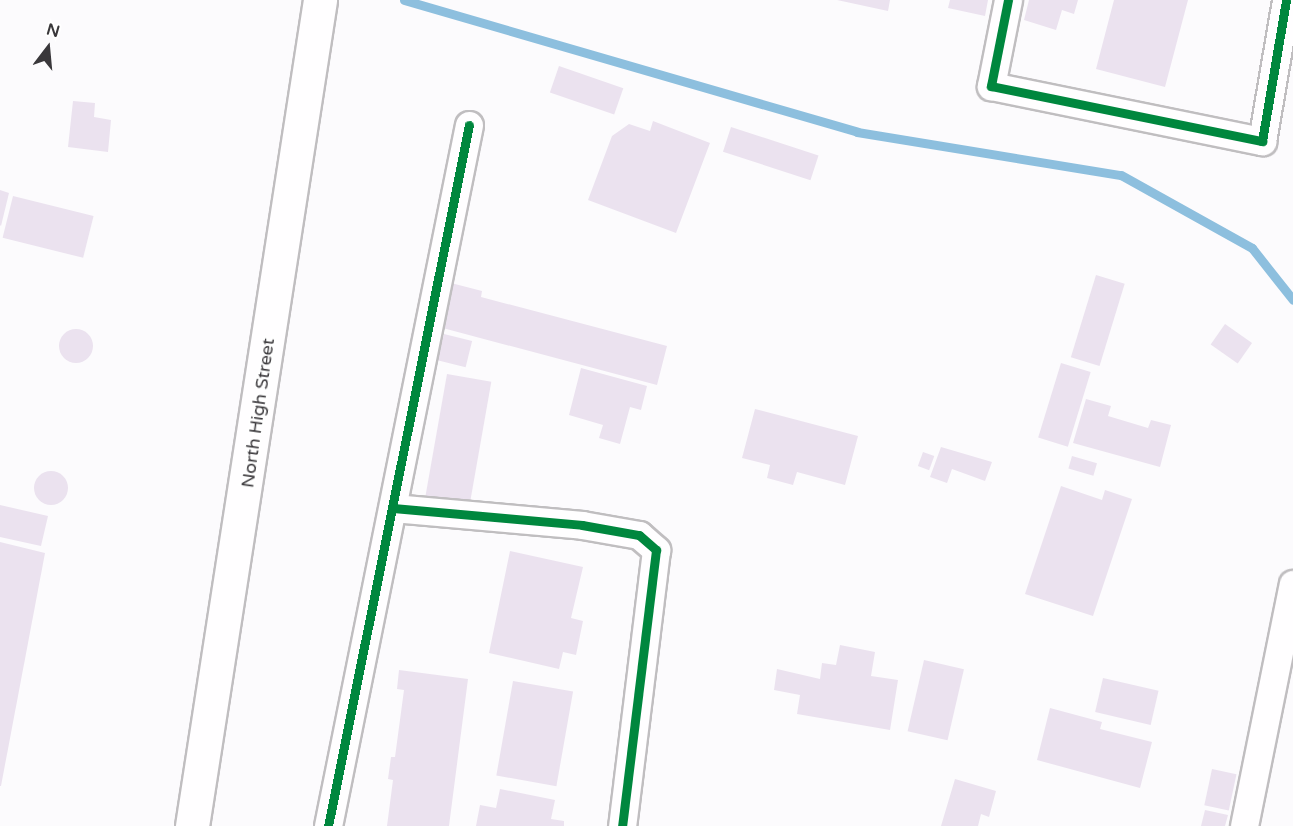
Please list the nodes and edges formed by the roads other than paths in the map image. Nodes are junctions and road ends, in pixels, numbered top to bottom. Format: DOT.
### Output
graph roads {
  1 [pos="320,0"];
  2 [pos="1008,0"];
  3 [pos="1286,0"];
  4 [pos="469,125"];
  5 [pos="393,508"];
  6 [pos="1293,584"];
  7 [pos="192,826"];
  8 [pos="328,826"];
  9 [pos="622,826"];
  10 [pos="1244,826"];
  1 -- 7 [label="highway, North High Street"];
  2 -- 3 [label="street"];
  4 -- 5 [label="street"];
  5 -- 8 [label="street"];
  5 -- 9 [label="street"];
  6 -- 10 [label="street"];
}
